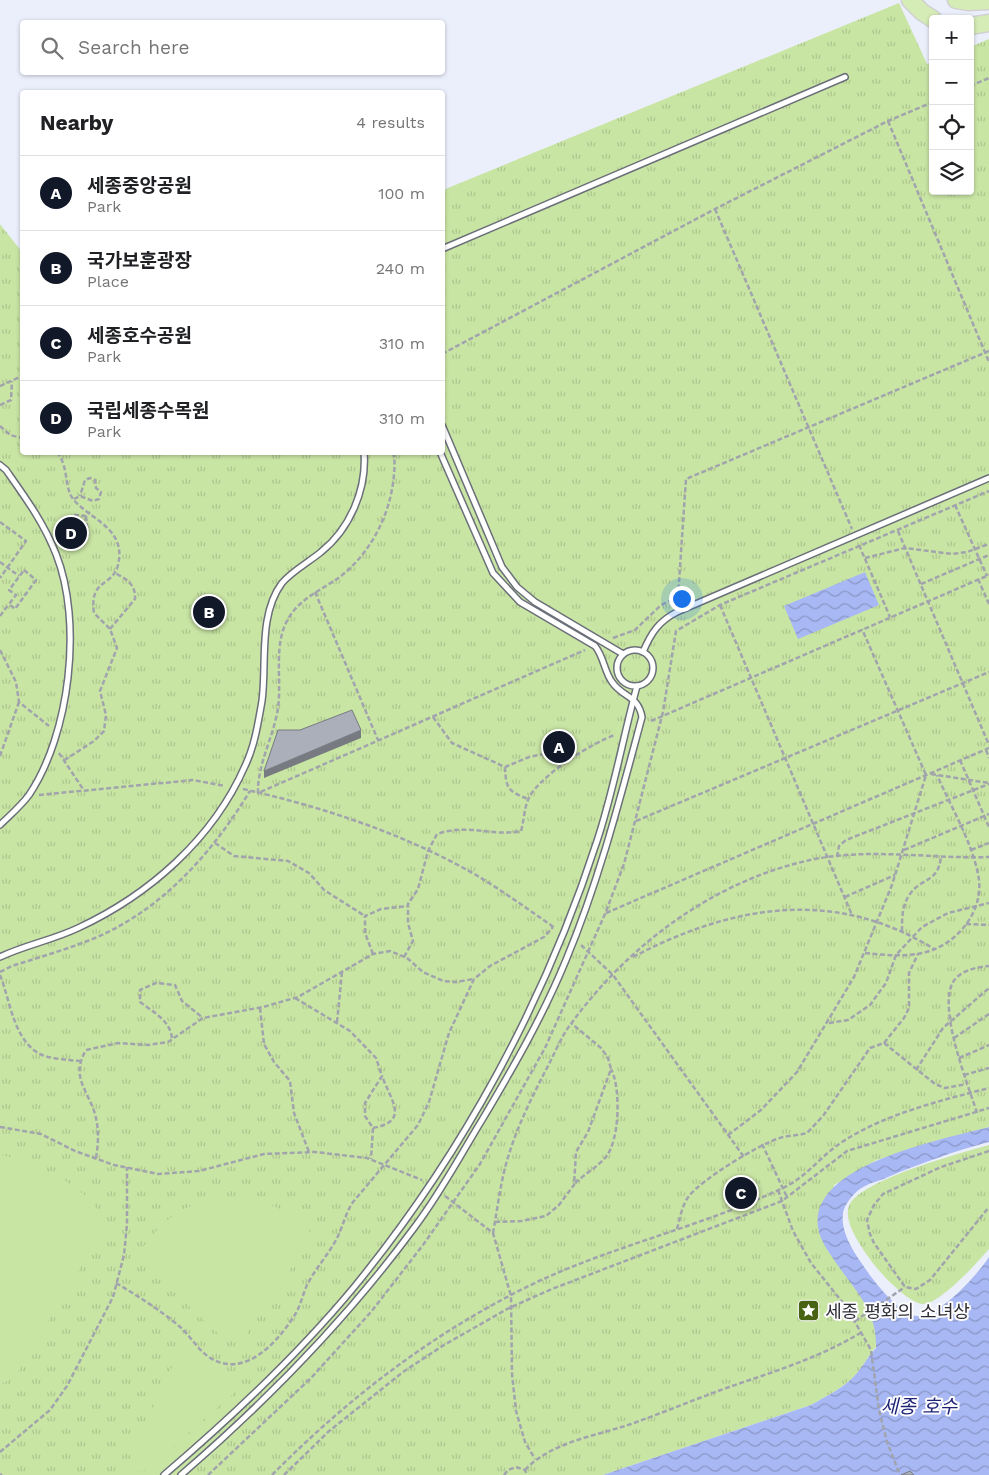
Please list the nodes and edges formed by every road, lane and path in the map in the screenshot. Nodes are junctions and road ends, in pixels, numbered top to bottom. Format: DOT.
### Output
graph roads {
  1 [pos="910,0"];
  2 [pos="956,0"];
  3 [pos="989,0"];
  4 [pos="929,16"];
  5 [pos="989,23"];
  6 [pos="974,25"];
  7 [pos="845,77"];
  8 [pos="989,78"];
  9 [pos="974,84"];
  10 [pos="929,104"];
  11 [pos="888,121"];
  12 [pos="715,209"];
  13 [pos="445,248"];
  14 [pos="989,351"];
  15 [pos="445,352"];
  16 [pos="985,353"];
  17 [pos="989,362"];
  18 [pos="20,377"];
  19 [pos="12,381"];
  20 [pos="0,386"];
  21 [pos="0,405"];
  22 [pos="0,426"];
  23 [pos="809,427"];
  24 [pos="445,432"];
  25 [pos="20,438"];
  26 [pos="58,455"];
  27 [pos="364,455"];
  28 [pos="394,455"];
  29 [pos="441,455"];
  30 [pos="0,465"];
  31 [pos="989,478"];
  32 [pos="80,496"];
  33 [pos="74,499"];
  34 [pos="956,505"];
  35 [pos="90,512"];
  36 [pos="86,516"];
  37 [pos="0,522"];
  38 [pos="898,530"];
  39 [pos="855,535"];
  40 [pos="989,544"];
  41 [pos="905,548"];
  42 [pos="975,549"];
  43 [pos="989,555"];
  44 [pos="865,558"];
  45 [pos="979,559"];
  46 [pos="0,562"];
  47 [pos="8,568"];
  48 [pos="115,573"];
  49 [pos="988,575"];
  50 [pos="20,576"];
  51 [pos="0,578"];
  52 [pos="978,580"];
  53 [pos="921,584"];
  54 [pos="315,592"];
  55 [pos="678,597"];
  56 [pos="928,601"];
  57 [pos="9,604"];
  58 [pos="989,604"];
  59 [pos="720,605"];
  60 [pos="677,612"];
  61 [pos="0,616"];
  62 [pos="890,617"];
  63 [pos="110,628"];
  64 [pos="862,629"];
  65 [pos="676,631"];
  66 [pos="604,642"];
  67 [pos="595,646"];
  68 [pos="0,650"];
  69 [pos="643,652"];
  70 [pos="623,654"];
  71 [pos="989,672"];
  72 [pos="750,677"];
  73 [pos="962,682"];
  74 [pos="637,686"];
  75 [pos="634,699"];
  76 [pos="19,702"];
  77 [pos="897,710"];
  78 [pos="433,716"];
  79 [pos="640,725"];
  80 [pos="627,731"];
  81 [pos="56,732"];
  82 [pos="378,740"];
  83 [pos="52,741"];
  84 [pos="988,748"];
  85 [pos="0,756"];
  86 [pos="785,757"];
  87 [pos="989,758"];
  88 [pos="570,760"];
  89 [pos="960,760"];
  90 [pos="63,761"];
  91 [pos="505,767"];
  92 [pos="928,774"];
  93 [pos="937,775"];
  94 [pos="969,780"];
  95 [pos="989,784"];
  96 [pos="233,787"];
  97 [pos="83,789"];
  98 [pos="974,790"];
  99 [pos="258,792"];
  100 [pos="28,796"];
  101 [pos="528,799"];
  102 [pos="948,801"];
  103 [pos="989,814"];
  104 [pos="914,815"];
  105 [pos="984,816"];
  106 [pos="636,821"];
  107 [pos="814,823"];
  108 [pos="0,825"];
  109 [pos="960,826"];
  110 [pos="989,827"];
  111 [pos="215,843"];
  112 [pos="989,843"];
  113 [pos="904,850"];
  114 [pos="971,850"];
  115 [pos="428,851"];
  116 [pos="902,855"];
  117 [pos="837,857"];
  118 [pos="941,857"];
  119 [pos="989,857"];
  120 [pos="829,858"];
  121 [pos="973,858"];
  122 [pos="895,875"];
  123 [pos="845,897"];
  124 [pos="989,903"];
  125 [pos="408,906"];
  126 [pos="976,906"];
  127 [pos="605,914"];
  128 [pos="852,915"];
  129 [pos="365,916"];
  130 [pos="878,922"];
  131 [pos="966,924"];
  132 [pos="989,925"];
  133 [pos="554,926"];
  134 [pos="902,932"];
  135 [pos="563,933"];
  136 [pos="912,936"];
  137 [pos="574,940"];
  138 [pos="934,949"];
  139 [pos="865,953"];
  140 [pos="373,954"];
  141 [pos="918,954"];
  142 [pos="896,955"];
  143 [pos="0,957"];
  144 [pos="404,957"];
  145 [pos="628,960"];
  146 [pos="989,966"];
  147 [pos="342,972"];
  148 [pos="0,975"];
  149 [pos="613,975"];
  150 [pos="474,979"];
  151 [pos="989,988"];
  152 [pos="294,998"];
  153 [pos="260,1007"];
  154 [pos="989,1014"];
  155 [pos="203,1018"];
  156 [pos="951,1020"];
  157 [pos="337,1022"];
  158 [pos="571,1023"];
  159 [pos="828,1023"];
  160 [pos="954,1038"];
  161 [pos="172,1039"];
  162 [pos="884,1042"];
  163 [pos="989,1045"];
  164 [pos="959,1058"];
  165 [pos="80,1061"];
  166 [pos="989,1068"];
  167 [pos="611,1069"];
  168 [pos="916,1070"];
  169 [pos="964,1075"];
  170 [pos="382,1076"];
  171 [pos="967,1084"];
  172 [pos="989,1088"];
  173 [pos="970,1093"];
  174 [pos="989,1108"];
  175 [pos="977,1113"];
  176 [pos="0,1127"];
  177 [pos="373,1128"];
  178 [pos="728,1135"];
  179 [pos="762,1144"];
  180 [pos="989,1151"];
  181 [pos="309,1152"];
  182 [pos="744,1157"];
  183 [pos="96,1158"];
  184 [pos="371,1159"];
  185 [pos="385,1164"];
  186 [pos="127,1167"];
  187 [pos="574,1184"];
  188 [pos="429,1185"];
  189 [pos="783,1188"];
  190 [pos="778,1190"];
  191 [pos="438,1192"];
  192 [pos="787,1197"];
  193 [pos="782,1201"];
  194 [pos="989,1207"];
  195 [pos="495,1222"];
  196 [pos="677,1229"];
  197 [pos="493,1233"];
  198 [pos="116,1283"];
  199 [pos="904,1287"];
  200 [pos="510,1296"];
  201 [pos="509,1308"];
  202 [pos="855,1320"];
  203 [pos="862,1332"];
  204 [pos="0,1452"];
  205 [pos="535,1459"];
  206 [pos="525,1470"];
  207 [pos="164,1475"];
  208 [pos="181,1475"];
  209 [pos="272,1475"];
  210 [pos="284,1475"];
  211 [pos="504,1475"];
  212 [pos="527,1475"];
  213 [pos="900,1475"];
  1 -- 4 [label="main road"];
  2 -- 3 [label="main road"];
  5 -- 6 [label="main road"];
  7 -- 13 [label="lane"];
  8 -- 9 [label="path"];
  10 -- 11 [label="path"];
  11 -- 12 [label="path"];
  11 -- 16 [label="path"];
  12 -- 15 [label="path"];
  12 -- 23 [label="path"];
  14 -- 16 [label="path"];
  16 -- 17 [label="path"];
  16 -- 23 [label="path"];
  18 -- 19 [label="path"];
  19 -- 20 [label="path"];
  19 -- 21 [label="path"];
  22 -- 25 [label="path"];
  23 -- 39 [label="path"];
  23 -- 55 [label="path"];
  24 -- 66 [label="lane"];
  26 -- 33 [label="path"];
  27 -- 96 [label="lane"];
  28 -- 54 [label="path"];
  29 -- 67 [label="lane"];
  30 -- 81 [label="lane"];
  31 -- 39 [label="lane"];
  32 -- 32 [label="path"];
  32 -- 33 [label="path"];
  33 -- 35 [label="path"];
  34 -- 42 [label="path"];
  35 -- 36 [label="path"];
  35 -- 48 [label="path"];
  36 -- 36 [label="path"];
  37 -- 47 [label="path"];
  38 -- 41 [label="path"];
  39 -- 44 [label="path"];
  39 -- 60 [label="lane"];
  40 -- 42 [label="path"];
  41 -- 42 [label="path"];
  41 -- 44 [label="path"];
  41 -- 53 [label="path"];
  42 -- 45 [label="path"];
  43 -- 45 [label="path"];
  44 -- 62 [label="path"];
  45 -- 49 [label="path"];
  45 -- 53 [label="path"];
  46 -- 47 [label="path"];
  47 -- 50 [label="path"];
  47 -- 51 [label="path"];
  48 -- 63 [label="path"];
  48 -- 63 [label="path"];
  49 -- 52 [label="path"];
  50 -- 57 [label="path"];
  50 -- 57 [label="path"];
  52 -- 56 [label="path"];
  52 -- 58 [label="path"];
  53 -- 56 [label="path"];
  54 -- 82 [label="path"];
  54 -- 99 [label="path"];
  55 -- 60 [label="path"];
  55 -- 66 [label="path"];
  56 -- 62 [label="path"];
  56 -- 73 [label="path"];
  57 -- 61 [label="path"];
  59 -- 72 [label="path"];
  60 -- 65 [label="path"];
  60 -- 69 [label="lane"];
  62 -- 64 [label="path"];
  63 -- 90 [label="path"];
  64 -- 72 [label="path"];
  64 -- 77 [label="path"];
  66 -- 70 [label="lane"];
  67 -- 75 [label="lane"];
  67 -- 78 [label="path"];
  68 -- 76 [label="path"];
  69 -- 70 [label="lane"];
  69 -- 74 [label="lane"];
  70 -- 74 [label="lane"];
  71 -- 73 [label="path"];
  72 -- 79 [label="path"];
  72 -- 86 [label="path"];
  73 -- 77 [label="path"];
  73 -- 84 [label="path"];
  74 -- 75 [label="lane"];
  75 -- 79 [label="lane"];
  75 -- 80 [label="lane"];
  76 -- 81 [label="path"];
  76 -- 85 [label="path"];
  77 -- 86 [label="path"];
  77 -- 92 [label="path"];
  78 -- 82 [label="path"];
  78 -- 91 [label="path"];
  79 -- 137 [label="lane"];
  80 -- 88 [label="path"];
  80 -- 135 [label="lane"];
  81 -- 83 [label="lane"];
  82 -- 99 [label="path"];
  83 -- 90 [label="path"];
  83 -- 100 [label="lane"];
  84 -- 87 [label="path"];
  84 -- 89 [label="path"];
  86 -- 106 [label="path"];
  86 -- 107 [label="path"];
  88 -- 91 [label="path"];
  88 -- 101 [label="path"];
  89 -- 92 [label="path"];
  89 -- 94 [label="path"];
  90 -- 97 [label="path"];
  91 -- 101 [label="path"];
  92 -- 93 [label="path"];
  92 -- 104 [label="path"];
  92 -- 107 [label="path"];
  93 -- 94 [label="path"];
  93 -- 102 [label="path"];
  94 -- 95 [label="path"];
  94 -- 98 [label="path"];
  95 -- 98 [label="path"];
  96 -- 97 [label="path"];
  96 -- 99 [label="path"];
  96 -- 143 [label="lane"];
  97 -- 100 [label="path"];
  98 -- 102 [label="path"];
  98 -- 105 [label="path"];
  99 -- 115 [label="path"];
  100 -- 108 [label="lane"];
  101 -- 115 [label="path"];
  102 -- 104 [label="path"];
  102 -- 109 [label="path"];
  103 -- 105 [label="path"];
  104 -- 113 [label="path"];
  104 -- 117 [label="path"];
  105 -- 109 [label="path"];
  105 -- 110 [label="path"];
  107 -- 120 [label="path"];
  107 -- 127 [label="path"];
  109 -- 113 [label="path"];
  109 -- 114 [label="path"];
  111 -- 129 [label="path"];
  112 -- 114 [label="path"];
  113 -- 116 [label="path"];
  114 -- 121 [label="path"];
  115 -- 125 [label="path"];
  115 -- 133 [label="path"];
  116 -- 117 [label="path"];
  116 -- 118 [label="path"];
  116 -- 122 [label="path"];
  117 -- 120 [label="path"];
  118 -- 121 [label="path"];
  118 -- 134 [label="path"];
  119 -- 121 [label="path"];
  120 -- 123 [label="path"];
  120 -- 145 [label="path"];
  121 -- 126 [label="path"];
  122 -- 123 [label="path"];
  122 -- 130 [label="path"];
  123 -- 128 [label="path"];
  124 -- 126 [label="path"];
  125 -- 129 [label="path"];
  125 -- 144 [label="path"];
  126 -- 131 [label="path"];
  126 -- 136 [label="path"];
  128 -- 130 [label="path"];
  128 -- 145 [label="path"];
  129 -- 140 [label="path"];
  130 -- 134 [label="path"];
  130 -- 139 [label="path"];
  131 -- 132 [label="path"];
  131 -- 138 [label="path"];
  133 -- 135 [label="path"];
  133 -- 150 [label="path"];
  134 -- 136 [label="path"];
  135 -- 188 [label="lane"];
  136 -- 138 [label="path"];
  136 -- 142 [label="path"];
  137 -- 149 [label="path"];
  137 -- 191 [label="lane"];
  138 -- 141 [label="path"];
  139 -- 142 [label="path"];
  139 -- 159 [label="path"];
  140 -- 144 [label="path"];
  140 -- 147 [label="path"];
  141 -- 142 [label="path"];
  141 -- 162 [label="path"];
  142 -- 159 [label="path"];
  144 -- 150 [label="path"];
  145 -- 149 [label="path"];
  146 -- 156 [label="path"];
  147 -- 152 [label="path"];
  147 -- 157 [label="path"];
  148 -- 165 [label="path"];
  149 -- 158 [label="path"];
  149 -- 178 [label="path"];
  150 -- 185 [label="path"];
  151 -- 156 [label="path"];
  152 -- 153 [label="path"];
  152 -- 157 [label="path"];
  153 -- 155 [label="path"];
  153 -- 181 [label="path"];
  154 -- 160 [label="path"];
  155 -- 161 [label="path"];
  155 -- 161 [label="path"];
  156 -- 160 [label="path"];
  156 -- 168 [label="path"];
  157 -- 170 [label="path"];
  158 -- 167 [label="path"];
  158 -- 195 [label="path"];
  159 -- 178 [label="path"];
  160 -- 164 [label="path"];
  161 -- 165 [label="path"];
  162 -- 168 [label="path"];
  162 -- 179 [label="path"];
  163 -- 164 [label="path"];
  164 -- 169 [label="path"];
  165 -- 183 [label="path"];
  166 -- 169 [label="path"];
  167 -- 187 [label="path"];
  167 -- 187 [label="path"];
  168 -- 171 [label="path"];
  169 -- 171 [label="path"];
  170 -- 177 [label="path"];
  170 -- 177 [label="path"];
  171 -- 173 [label="path"];
  172 -- 173 [label="path"];
  173 -- 175 [label="path"];
  173 -- 189 [label="path"];
  174 -- 175 [label="path"];
  175 -- 192 [label="path"];
  176 -- 183 [label="path"];
  177 -- 184 [label="path"];
  178 -- 182 [label="path"];
  179 -- 182 [label="path"];
  179 -- 189 [label="path"];
  180 -- 199 [label="path"];
  181 -- 184 [label="path"];
  181 -- 186 [label="path"];
  182 -- 196 [label="path"];
  183 -- 186 [label="path"];
  184 -- 185 [label="path"];
  185 -- 188 [label="path"];
  185 -- 198 [label="path"];
  186 -- 198 [label="path"];
  187 -- 195 [label="path"];
  188 -- 207 [label="lane"];
  189 -- 190 [label="path"];
  189 -- 192 [label="path"];
  190 -- 193 [label="path"];
  190 -- 196 [label="path"];
  191 -- 197 [label="path"];
  191 -- 208 [label="lane"];
  192 -- 193 [label="path"];
  193 -- 201 [label="path"];
  193 -- 202 [label="path"];
  194 -- 199 [label="path"];
  195 -- 197 [label="path"];
  196 -- 200 [label="path"];
  197 -- 200 [label="path"];
  198 -- 204 [label="path"];
  199 -- 202 [label="path"];
  200 -- 201 [label="path"];
  200 -- 209 [label="path"];
  201 -- 205 [label="path"];
  201 -- 210 [label="path"];
  202 -- 203 [label="path"];
  203 -- 205 [label="path"];
  203 -- 213 [label="path"];
  205 -- 206 [label="path"];
  206 -- 211 [label="path"];
  206 -- 212 [label="path"];
}
